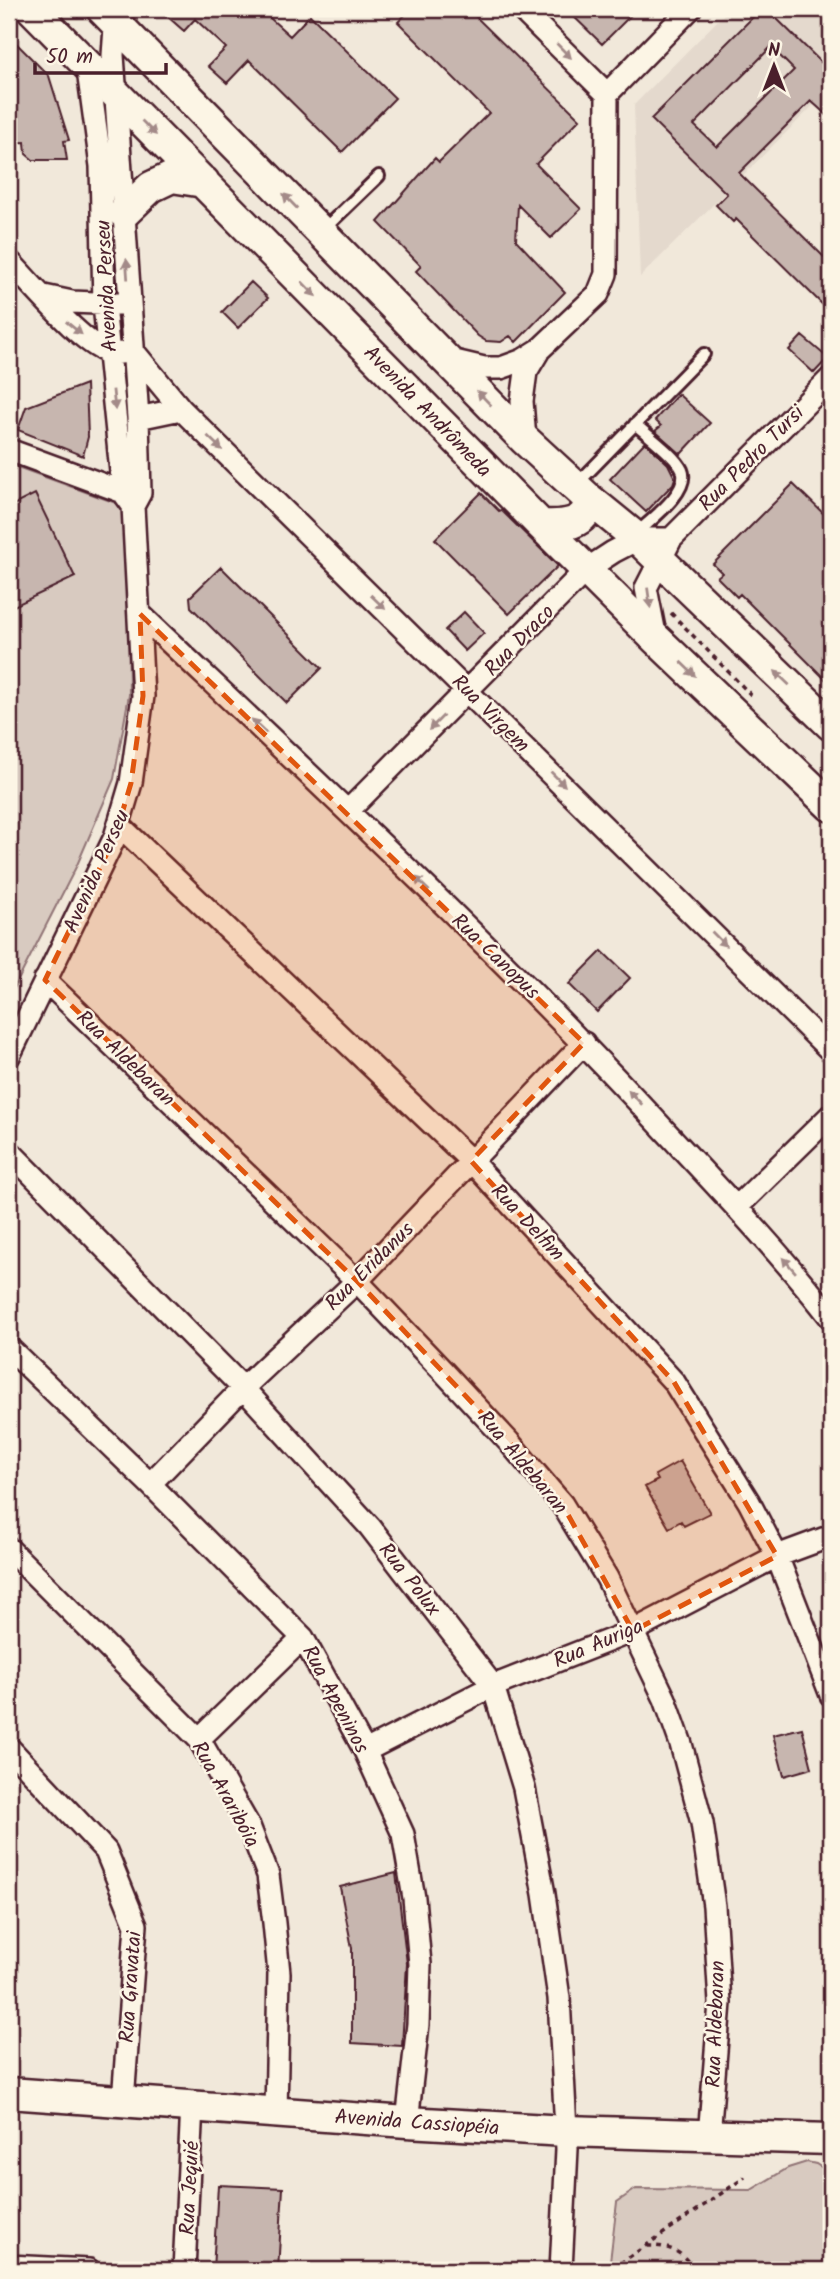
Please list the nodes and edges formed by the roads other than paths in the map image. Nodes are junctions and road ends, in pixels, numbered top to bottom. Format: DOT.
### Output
graph roads {
  1 [pos="32,9"];
  2 [pos="521,9"];
  3 [pos="690,9"];
  4 [pos="111,13"];
  5 [pos="87,63"];
  6 [pos="607,94"];
  7 [pos="116,95"];
  8 [pos="379,176"];
  9 [pos="204,182"];
  10 [pos="124,213"];
  11 [pos="321,232"];
  12 [pos="9,261"];
  13 [pos="44,296"];
  14 [pos="130,303"];
  15 [pos="104,305"];
  16 [pos="539,350"];
  17 [pos="134,352"];
  18 [pos="110,353"];
  19 [pos="704,354"];
  20 [pos="446,359"];
  21 [pos="831,378"];
  22 [pos="181,409"];
  23 [pos="138,418"];
  24 [pos="635,424"];
  25 [pos="525,440"];
  26 [pos="9,450"];
  27 [pos="582,492"];
  28 [pos="132,497"];
  29 [pos="541,525"];
  30 [pos="636,537"];
  31 [pos="666,550"];
  32 [pos="587,569"];
  33 [pos="140,614"];
  34 [pos="656,639"];
  35 [pos="469,691"];
  36 [pos="831,725"];
  37 [pos="831,806"];
  38 [pos="348,811"];
  39 [pos="120,826"];
  40 [pos="45,980"];
  41 [pos="584,1043"];
  42 [pos="831,1051"];
  43 [pos="9,1056"];
  44 [pos="831,1115"];
  45 [pos="9,1151"];
  46 [pos="471,1161"];
  47 [pos="737,1207"];
  48 [pos="357,1281"];
  49 [pos="831,1318"];
  50 [pos="9,1348"];
  51 [pos="243,1388"];
  52 [pos="150,1484"];
  53 [pos="831,1536"];
  54 [pos="9,1549"];
  55 [pos="777,1556"];
  56 [pos="632,1631"];
  57 [pos="303,1638"];
  58 [pos="493,1686"];
  59 [pos="831,1695"];
  60 [pos="199,1739"];
  61 [pos="9,1748"];
  62 [pos="365,1751"];
  63 [pos="9,2093"];
  64 [pos="122,2101"];
  65 [pos="192,2105"];
  66 [pos="276,2112"];
  67 [pos="407,2122"];
  68 [pos="566,2131"];
  69 [pos="709,2136"];
  70 [pos="830,2139"];
  71 [pos="9,2266"];
  72 [pos="89,2270"];
  73 [pos="184,2270"];
  74 [pos="561,2270"];
  1 -- 5 [label="main road, Avenida Andrômeda"];
  2 -- 6 [label="street, one-way"];
  3 -- 6 [label="street"];
  4 -- 7 [label="street, Avenida Perseu"];
  11 -- 4 [label="main road, one-way"];
  5 -- 7 [label="main road, Avenida Andrômeda"];
  5 -- 15 [label="street, Avenida Perseu"];
  6 -- 16 [label="street"];
  7 -- 9 [label="main road, Avenida Andrômeda, one-way"];
  7 -- 10 [label="street, Avenida Perseu"];
  8 -- 11 [label="lane"];
  9 -- 10 [label="main road"];
  9 -- 29 [label="main road, Avenida Andrômeda, one-way"];
  14 -- 10 [label="street, Avenida Perseu, one-way"];
  11 -- 20 [label="main road"];
  12 -- 13 [label="street"];
  13 -- 15 [label="street"];
  13 -- 18 [label="street, one-way"];
  14 -- 15 [label="street"];
  14 -- 17 [label="street, Avenida Perseu"];
  15 -- 18 [label="street, Avenida Perseu"];
  16 -- 20 [label="street"];
  16 -- 25 [label="street"];
  17 -- 18 [label="street"];
  17 -- 22 [label="street, Rua Virgem"];
  17 -- 23 [label="street, Avenida Perseu"];
  18 -- 28 [label="street, Avenida Perseu, one-way"];
  19 -- 24 [label="lane"];
  25 -- 20 [label="main road, one-way"];
  21 -- 31 [label="street, Rua Pedro Tursi"];
  22 -- 23 [label="street"];
  22 -- 35 [label="street, Rua Virgem, one-way"];
  23 -- 28 [label="street, Avenida Perseu"];
  24 -- 27 [label="lane"];
  24 -- 30 [label="lane"];
  25 -- 27 [label="main road"];
  26 -- 28 [label="street"];
  27 -- 29 [label="main road"];
  27 -- 30 [label="main road"];
  28 -- 33 [label="street, Avenida Perseu"];
  29 -- 32 [label="main road, Avenida Andrômeda"];
  30 -- 31 [label="main road"];
  30 -- 32 [label="street, Rua Draco"];
  31 -- 34 [label="street, one-way"];
  36 -- 31 [label="main road, one-way"];
  32 -- 34 [label="main road, Avenida Andrômeda"];
  32 -- 35 [label="street, Rua Draco"];
  38 -- 33 [label="street, Rua Canopus, one-way"];
  33 -- 39 [label="street, Avenida Perseu"];
  34 -- 37 [label="main road, Avenida Andrômeda, one-way"];
  35 -- 38 [label="street, Rua Draco, one-way"];
  35 -- 42 [label="street, Rua Virgem, one-way"];
  41 -- 38 [label="street, Rua Canopus, one-way"];
  39 -- 40 [label="street, Avenida Perseu"];
  39 -- 46 [label="street, Rua Delfim"];
  40 -- 43 [label="street, Avenida Perseu"];
  40 -- 48 [label="street, Rua Aldebaran"];
  41 -- 46 [label="street, Rua Eridanus"];
  47 -- 41 [label="street, Rua Canopus, one-way"];
  44 -- 47 [label="street"];
  45 -- 51 [label="street, Rua Polux"];
  46 -- 48 [label="street, Rua Eridanus"];
  46 -- 55 [label="street, Rua Delfim"];
  49 -- 47 [label="street, Rua Canopus, one-way"];
  48 -- 51 [label="street, Rua Eridanus"];
  48 -- 56 [label="street, Rua Aldebaran"];
  50 -- 52 [label="street, Rua Apeninos"];
  51 -- 52 [label="street, Rua Eridanus"];
  51 -- 58 [label="street, Rua Polux"];
  52 -- 57 [label="street, Rua Apeninos"];
  53 -- 55 [label="street, Rua Auriga"];
  54 -- 60 [label="street, Rua Araribóia"];
  55 -- 56 [label="street, Rua Auriga"];
  55 -- 59 [label="street, Rua Delfim"];
  56 -- 58 [label="street, Rua Auriga"];
  56 -- 69 [label="street, Rua Aldebaran"];
  57 -- 60 [label="street"];
  57 -- 62 [label="street, Rua Apeninos"];
  58 -- 62 [label="street, Rua Auriga"];
  58 -- 68 [label="street, Rua Polux"];
  60 -- 66 [label="street, Rua Araribóia"];
  61 -- 64 [label="street, Rua Gravatai"];
  62 -- 67 [label="street, Rua Apeninos"];
  63 -- 64 [label="main road, Avenida Cassiopéia"];
  64 -- 65 [label="main road, Avenida Cassiopéia"];
  65 -- 66 [label="main road, Avenida Cassiopéia"];
  65 -- 73 [label="street, Rua Jequié"];
  66 -- 67 [label="main road, Avenida Cassiopéia"];
  67 -- 68 [label="main road, Avenida Cassiopéia"];
  68 -- 69 [label="main road, Avenida Cassiopéia"];
  68 -- 74 [label="street, Rua Polux"];
  69 -- 70 [label="main road, Avenida Cassiopéia"];
  71 -- 72 [label="street"];
}
